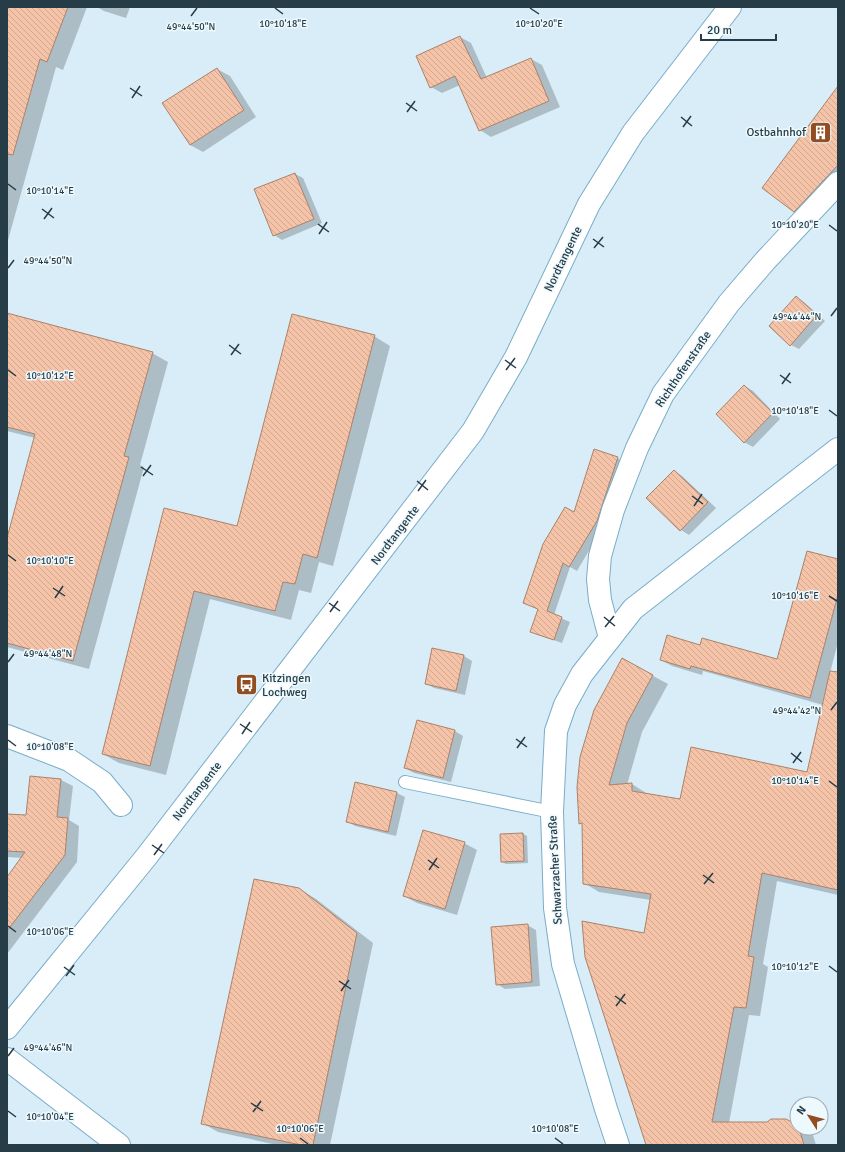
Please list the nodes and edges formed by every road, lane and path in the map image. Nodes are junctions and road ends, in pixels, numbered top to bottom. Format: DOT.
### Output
graph roads {
  1 [pos="730,7"];
  2 [pos="838,183"];
  3 [pos="838,449"];
  4 [pos="610,638"];
  5 [pos="7,736"];
  6 [pos="405,782"];
  7 [pos="121,805"];
  8 [pos="552,812"];
  9 [pos="7,1028"];
  10 [pos="7,1059"];
  11 [pos="119,1145"];
  12 [pos="618,1145"];
  1 -- 9 [label="street, Nordtangente"];
  2 -- 4 [label="street, Richthofenstraße"];
  3 -- 4 [label="street, Schwarzacher Straße"];
  4 -- 8 [label="street, Schwarzacher Straße"];
  5 -- 7 [label="street"];
  6 -- 8 [label="lane"];
  8 -- 12 [label="street, Schwarzacher Straße"];
  10 -- 11 [label="street"];
}
